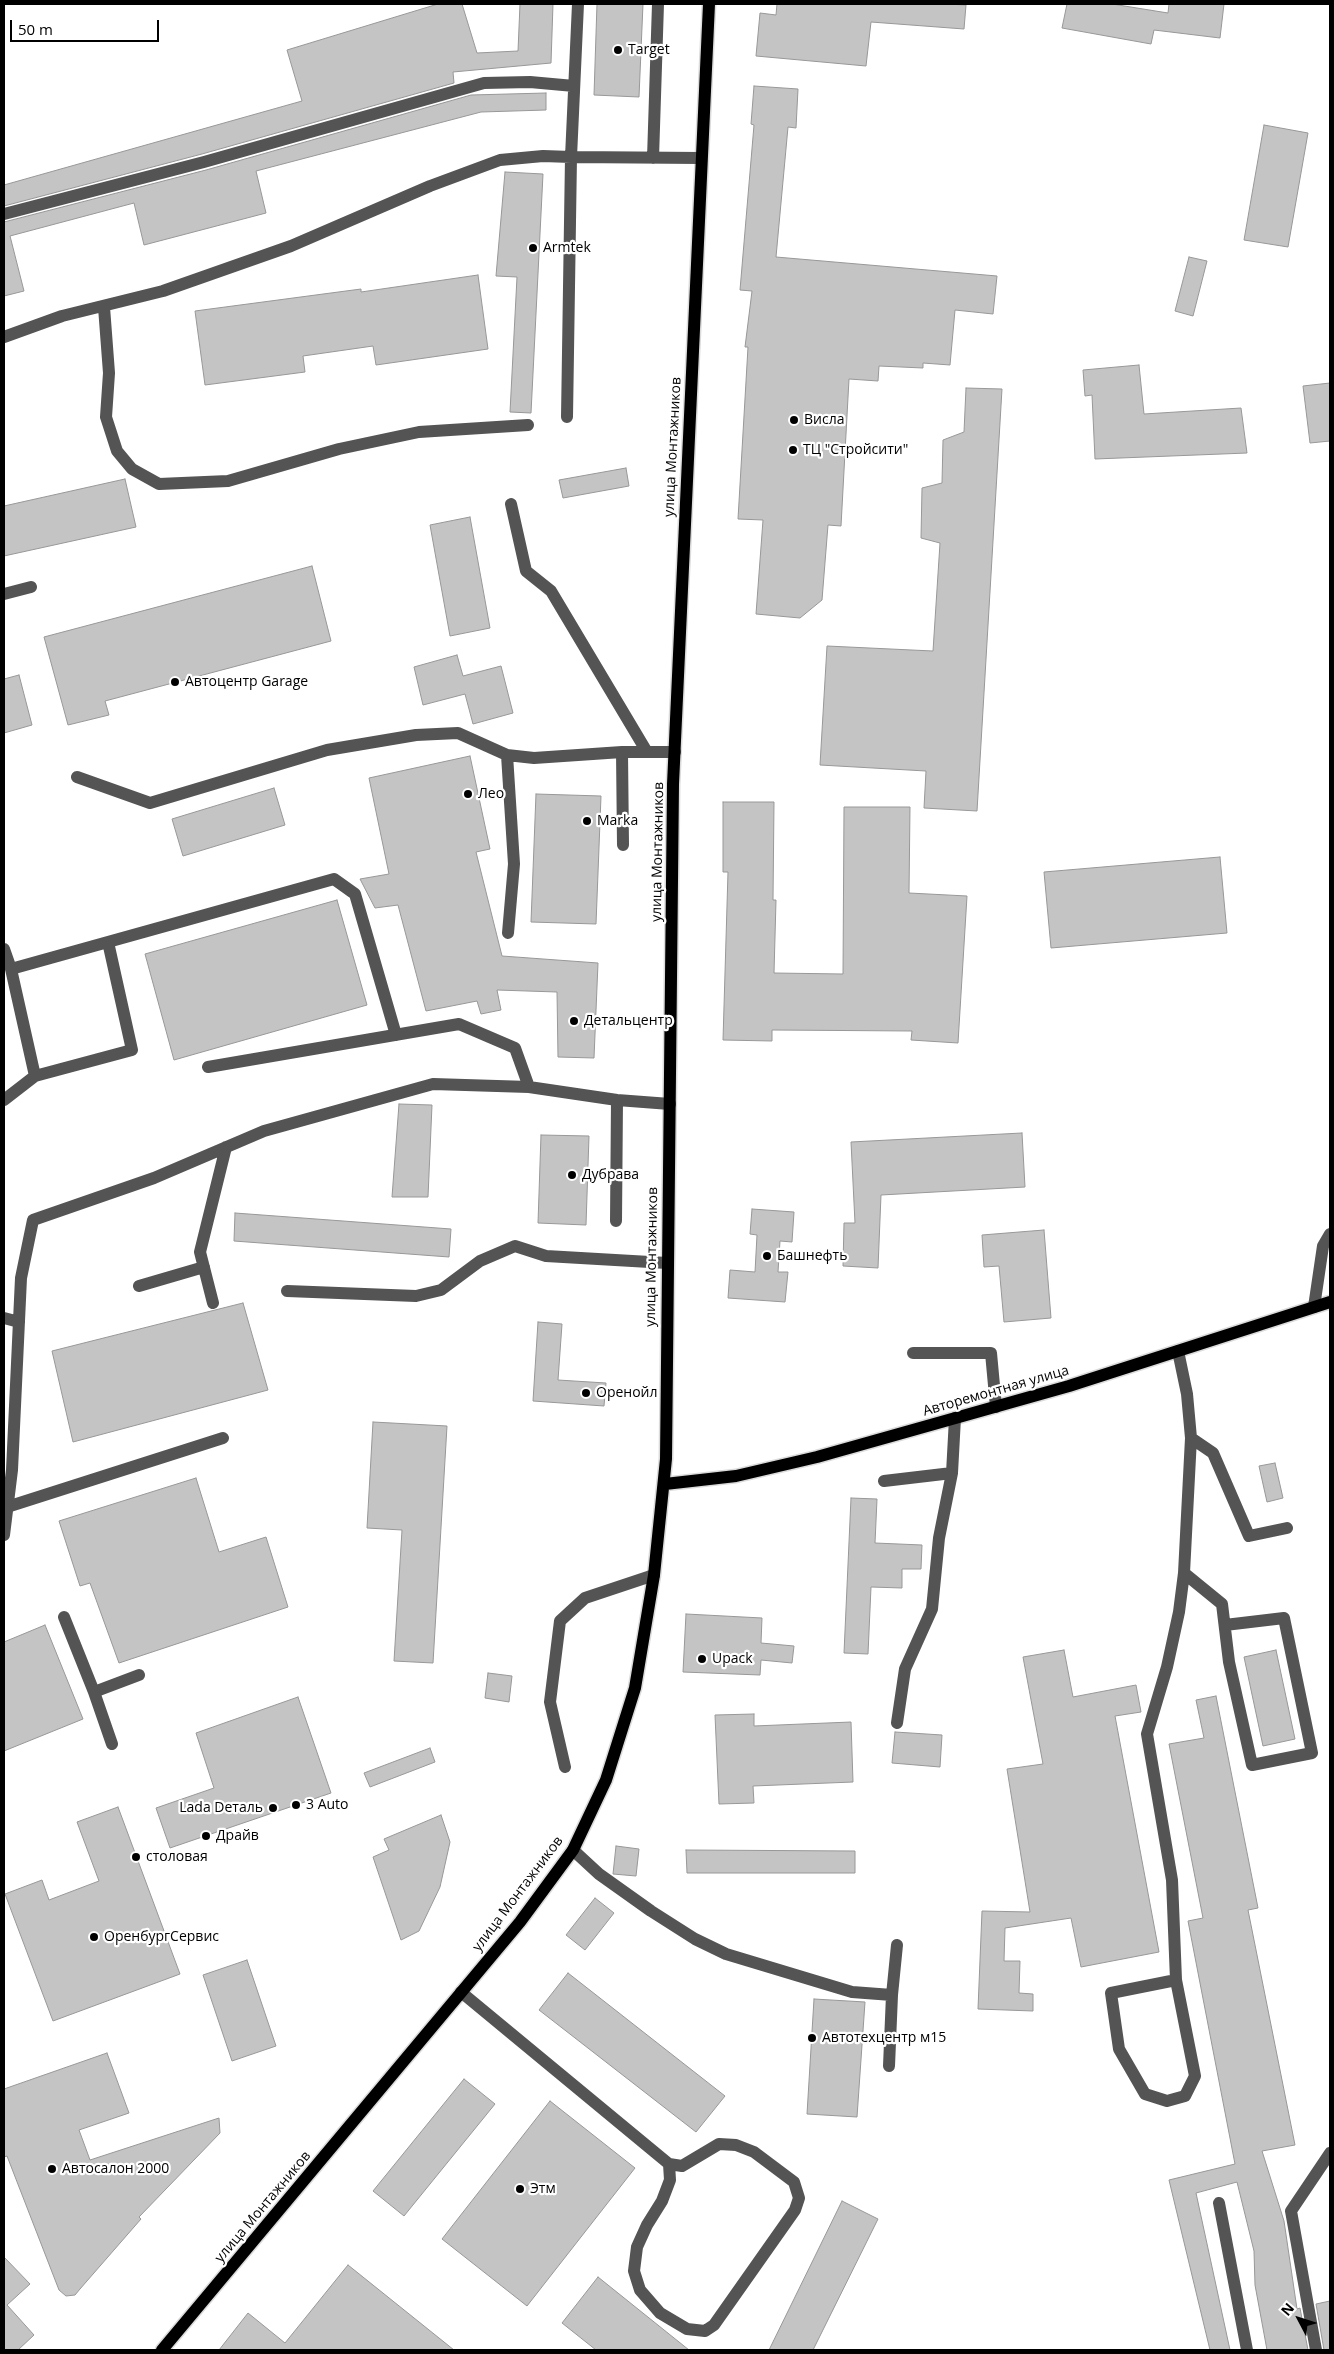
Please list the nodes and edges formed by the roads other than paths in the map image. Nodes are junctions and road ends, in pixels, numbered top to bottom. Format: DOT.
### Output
graph roads {
  1 [pos="578,4"];
  2 [pos="658,4"];
  3 [pos="709,4"];
  4 [pos="574,86"];
  5 [pos="571,157"];
  6 [pos="653,158"];
  7 [pos="701,158"];
  8 [pos="4,214"];
  9 [pos="104,307"];
  10 [pos="4,337"];
  11 [pos="567,417"];
  12 [pos="528,425"];
  13 [pos="510,504"];
  14 [pos="31,587"];
  15 [pos="4,594"];
  16 [pos="622,752"];
  17 [pos="648,752"];
  18 [pos="675,752"];
  19 [pos="507,755"];
  20 [pos="78,777"];
  21 [pos="623,845"];
  22 [pos="508,933"];
  23 [pos="108,942"];
  24 [pos="4,949"];
  25 [pos="11,969"];
  26 [pos="396,1035"];
  27 [pos="208,1067"];
  28 [pos="35,1076"];
  29 [pos="529,1087"];
  30 [pos="4,1100"];
  31 [pos="617,1100"];
  32 [pos="670,1104"];
  33 [pos="226,1147"];
  34 [pos="616,1221"];
  35 [pos="1330,1234"];
  36 [pos="667,1263"];
  37 [pos="204,1267"];
  38 [pos="139,1286"];
  39 [pos="287,1291"];
  40 [pos="1330,1302"];
  41 [pos="213,1303"];
  42 [pos="1314,1307"];
  43 [pos="4,1318"];
  44 [pos="19,1322"];
  45 [pos="1178,1351"];
  46 [pos="913,1353"];
  47 [pos="996,1407"];
  48 [pos="955,1418"];
  49 [pos="223,1438"];
  50 [pos="1191,1438"];
  51 [pos="952,1473"];
  52 [pos="884,1481"];
  53 [pos="665,1484"];
  54 [pos="7,1507"];
  55 [pos="1287,1528"];
  56 [pos="4,1535"];
  57 [pos="1184,1573"];
  58 [pos="654,1575"];
  59 [pos="64,1616"];
  60 [pos="1225,1624"];
  61 [pos="139,1675"];
  62 [pos="94,1692"];
  63 [pos="897,1723"];
  64 [pos="112,1744"];
  65 [pos="565,1767"];
  66 [pos="573,1850"];
  67 [pos="897,1945"];
  68 [pos="1176,1980"];
  69 [pos="461,1992"];
  70 [pos="892,1995"];
  71 [pos="889,2066"];
  72 [pos="1330,2153"];
  73 [pos="669,2164"];
  74 [pos="1219,2203"];
  75 [pos="162,2350"];
  76 [pos="1247,2350"];
  77 [pos="1316,2350"];
  1 -- 4 [label="lane"];
  2 -- 6 [label="lane"];
  3 -- 7 [label="main road, улица Монтажников"];
  4 -- 5 [label="lane"];
  4 -- 8 [label="lane"];
  5 -- 6 [label="lane"];
  5 -- 9 [label="lane"];
  5 -- 11 [label="lane"];
  6 -- 7 [label="lane"];
  7 -- 18 [label="main road, улица Монтажников"];
  9 -- 10 [label="lane"];
  9 -- 12 [label="lane"];
  13 -- 17 [label="lane"];
  14 -- 15 [label="lane"];
  16 -- 17 [label="lane"];
  16 -- 19 [label="lane"];
  16 -- 21 [label="lane"];
  17 -- 18 [label="lane"];
  18 -- 32 [label="main road, улица Монтажников"];
  19 -- 20 [label="lane"];
  19 -- 22 [label="lane"];
  23 -- 25 [label="lane"];
  23 -- 26 [label="lane"];
  23 -- 28 [label="lane"];
  24 -- 25 [label="lane"];
  25 -- 28 [label="lane"];
  26 -- 27 [label="lane"];
  26 -- 29 [label="lane"];
  28 -- 30 [label="lane"];
  29 -- 31 [label="lane"];
  29 -- 33 [label="lane"];
  31 -- 32 [label="lane"];
  31 -- 34 [label="lane"];
  32 -- 36 [label="main road, улица Монтажников"];
  33 -- 37 [label="lane"];
  33 -- 44 [label="lane"];
  35 -- 42 [label="lane"];
  36 -- 39 [label="lane"];
  36 -- 53 [label="main road, улица Монтажников"];
  37 -- 38 [label="lane"];
  37 -- 41 [label="lane"];
  40 -- 42 [label="main road, Авторемонтная улица"];
  42 -- 45 [label="main road, Авторемонтная улица"];
  43 -- 44 [label="lane"];
  44 -- 54 [label="lane"];
  45 -- 47 [label="main road, Авторемонтная улица"];
  45 -- 50 [label="lane"];
  46 -- 47 [label="lane"];
  47 -- 48 [label="main road, Авторемонтная улица"];
  48 -- 51 [label="lane"];
  48 -- 53 [label="main road, Авторемонтная улица"];
  49 -- 54 [label="lane"];
  50 -- 55 [label="lane"];
  50 -- 57 [label="lane"];
  51 -- 52 [label="lane"];
  51 -- 63 [label="lane"];
  53 -- 58 [label="main road, улица Монтажников"];
  54 -- 56 [label="lane"];
  57 -- 60 [label="lane"];
  57 -- 68 [label="lane"];
  58 -- 65 [label="lane"];
  58 -- 66 [label="main road, улица Монтажников"];
  59 -- 62 [label="lane"];
  60 -- 60 [label="lane"];
  61 -- 62 [label="lane"];
  62 -- 64 [label="lane"];
  66 -- 69 [label="main road, улица Монтажников"];
  66 -- 70 [label="lane"];
  67 -- 70 [label="lane"];
  68 -- 68 [label="lane"];
  69 -- 73 [label="lane"];
  69 -- 75 [label="main road, улица Монтажников"];
  70 -- 71 [label="lane"];
  72 -- 77 [label="lane"];
  73 -- 73 [label="lane"];
  74 -- 76 [label="lane"];
}
